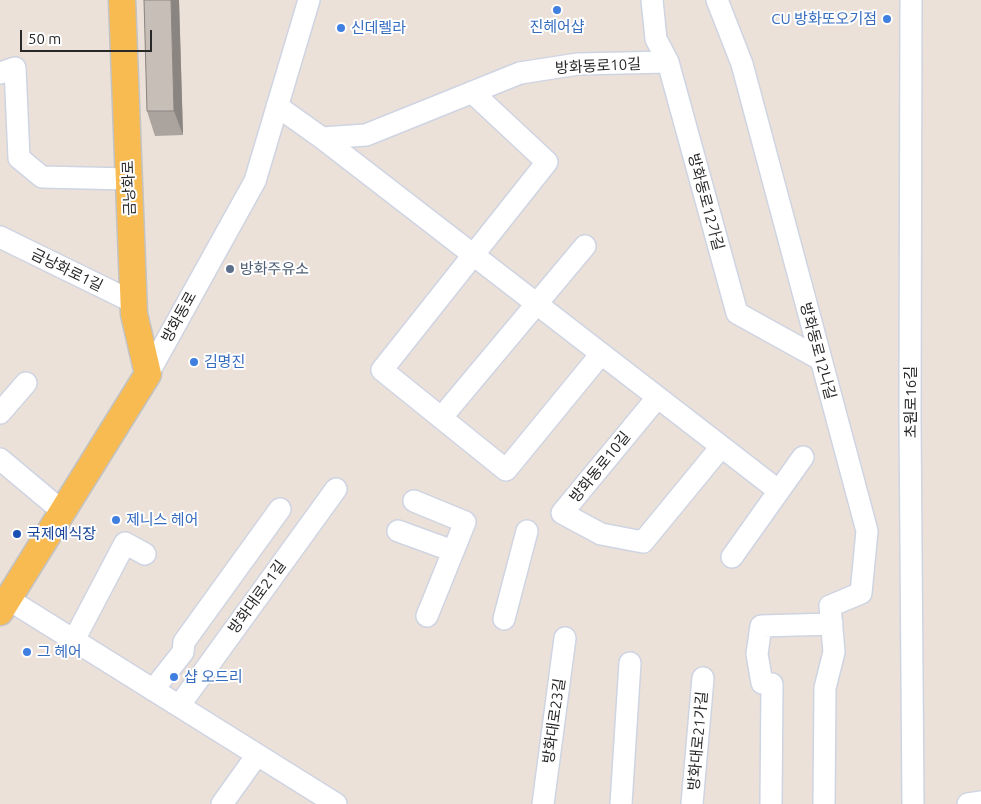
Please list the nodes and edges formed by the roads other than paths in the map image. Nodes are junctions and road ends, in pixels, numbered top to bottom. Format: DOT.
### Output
graph roads {
  1 [pos="122,0"];
  2 [pos="309,0"];
  3 [pos="652,0"];
  4 [pos="717,0"];
  5 [pos="911,0"];
  6 [pos="668,62"];
  7 [pos="0,73"];
  8 [pos="472,92"];
  9 [pos="277,106"];
  10 [pos="322,138"];
  11 [pos="128,179"];
  12 [pos="0,238"];
  13 [pos="585,246"];
  14 [pos="474,256"];
  15 [pos="133,302"];
  16 [pos="536,304"];
  17 [pos="601,354"];
  18 [pos="820,358"];
  19 [pos="148,374"];
  20 [pos="26,383"];
  21 [pos="657,398"];
  22 [pos="0,413"];
  23 [pos="441,418"];
  24 [pos="721,447"];
  25 [pos="803,457"];
  26 [pos="0,459"];
  27 [pos="336,489"];
  28 [pos="779,491"];
  29 [pos="414,501"];
  30 [pos="280,509"];
  31 [pos="62,511"];
  32 [pos="398,531"];
  33 [pos="527,531"];
  34 [pos="453,551"];
  35 [pos="145,554"];
  36 [pos="732,557"];
  37 [pos="4,605"];
  38 [pos="427,616"];
  39 [pos="504,620"];
  40 [pos="832,624"];
  41 [pos="565,638"];
  42 [pos="74,640"];
  43 [pos="630,663"];
  44 [pos="703,678"];
  45 [pos="153,690"];
  46 [pos="179,706"];
  47 [pos="257,755"];
  48 [pos="981,802"];
  49 [pos="222,804"];
  50 [pos="336,804"];
  51 [pos="543,804"];
  52 [pos="621,804"];
  53 [pos="692,804"];
  54 [pos="771,804"];
  55 [pos="824,804"];
  56 [pos="913,804"];
  57 [pos="968,804"];
  1 -- 11 [label="main road, 금낭화로"];
  2 -- 9 [label="street, 방화동로"];
  3 -- 6 [label="street, 방화동로12가길"];
  4 -- 18 [label="street, 방화동로12나길"];
  5 -- 56 [label="street, 초원로16길"];
  6 -- 8 [label="street, 방화동로10길"];
  6 -- 18 [label="street, 방화동로12가길"];
  7 -- 11 [label="street"];
  8 -- 10 [label="street, 방화동로10길"];
  8 -- 14 [label="street"];
  9 -- 10 [label="street"];
  9 -- 19 [label="street, 방화동로"];
  10 -- 14 [label="street"];
  11 -- 15 [label="main road, 금낭화로"];
  12 -- 15 [label="street, 금낭화로1길"];
  13 -- 16 [label="street"];
  14 -- 16 [label="street"];
  14 -- 23 [label="street"];
  15 -- 19 [label="main road, 금낭화로"];
  16 -- 17 [label="street"];
  16 -- 23 [label="street"];
  17 -- 21 [label="street"];
  17 -- 23 [label="street"];
  18 -- 40 [label="street, 방화동로12나길"];
  19 -- 31 [label="main road, 방화동로"];
  20 -- 22 [label="street"];
  21 -- 24 [label="street"];
  21 -- 24 [label="street, 방화동로10길"];
  24 -- 28 [label="street"];
  25 -- 28 [label="street"];
  26 -- 31 [label="street"];
  27 -- 46 [label="street, 방화대로21길"];
  28 -- 36 [label="street"];
  29 -- 34 [label="street"];
  30 -- 45 [label="street"];
  31 -- 37 [label="main road, 방화동로"];
  32 -- 34 [label="street"];
  33 -- 39 [label="street"];
  34 -- 38 [label="street"];
  35 -- 42 [label="street"];
  37 -- 42 [label="street"];
  40 -- 54 [label="street"];
  40 -- 55 [label="street, 방화동로12나길"];
  41 -- 51 [label="street, 방화대로23길"];
  42 -- 45 [label="street"];
  43 -- 52 [label="street"];
  44 -- 53 [label="street, 방화대로21가길"];
  45 -- 46 [label="street"];
  46 -- 47 [label="street"];
  47 -- 49 [label="street"];
  47 -- 50 [label="street"];
  48 -- 57 [label="street"];
}
